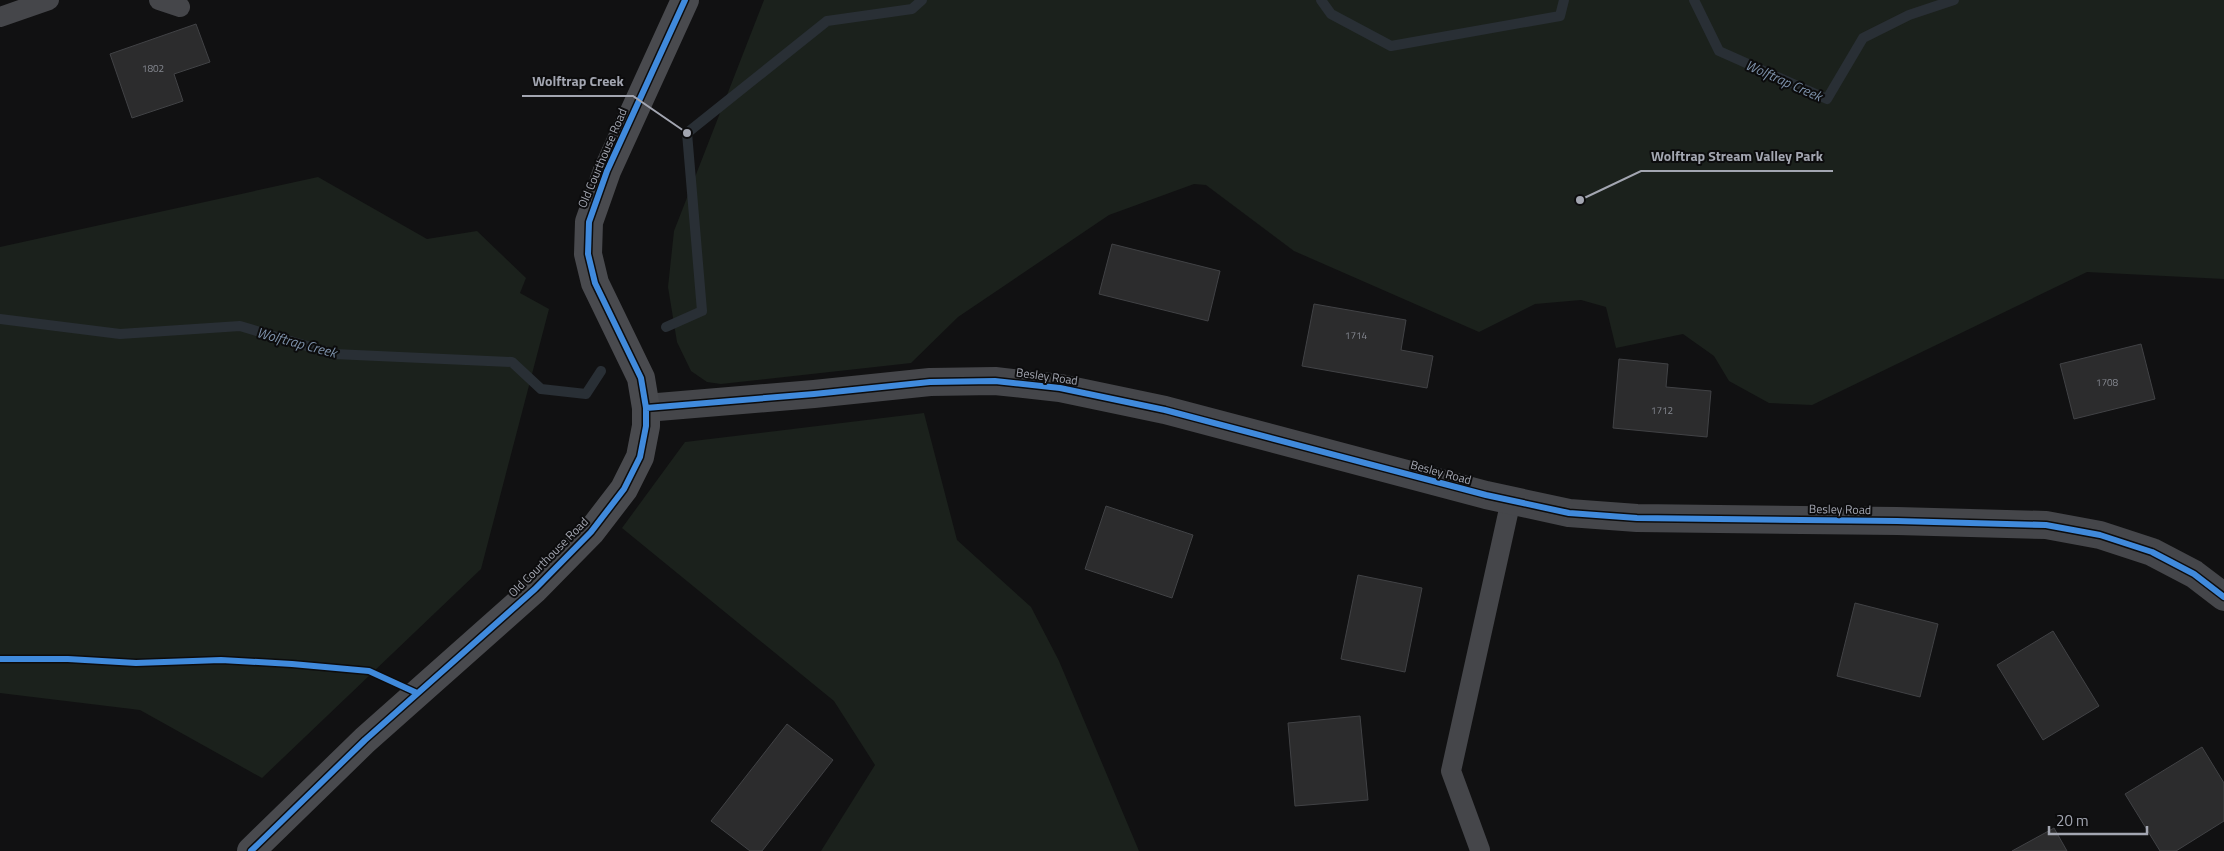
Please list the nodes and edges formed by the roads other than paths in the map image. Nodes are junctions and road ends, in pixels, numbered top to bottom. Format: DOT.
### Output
graph roads {
  1 [pos="49,0"];
  2 [pos="159,0"];
  3 [pos="685,0"];
  4 [pos="180,7"];
  5 [pos="0,17"];
  6 [pos="646,408"];
  7 [pos="1511,500"];
  8 [pos="2224,597"];
  9 [pos="1480,850"];
  10 [pos="251,851"];
  1 -- 5 [label="lane"];
  2 -- 4 [label="lane"];
  3 -- 6 [label="street, Old Courthouse Road"];
  6 -- 7 [label="street, Besley Road"];
  6 -- 10 [label="street, Old Courthouse Road"];
  7 -- 8 [label="street, Besley Road"];
  7 -- 9 [label="lane"];
}
